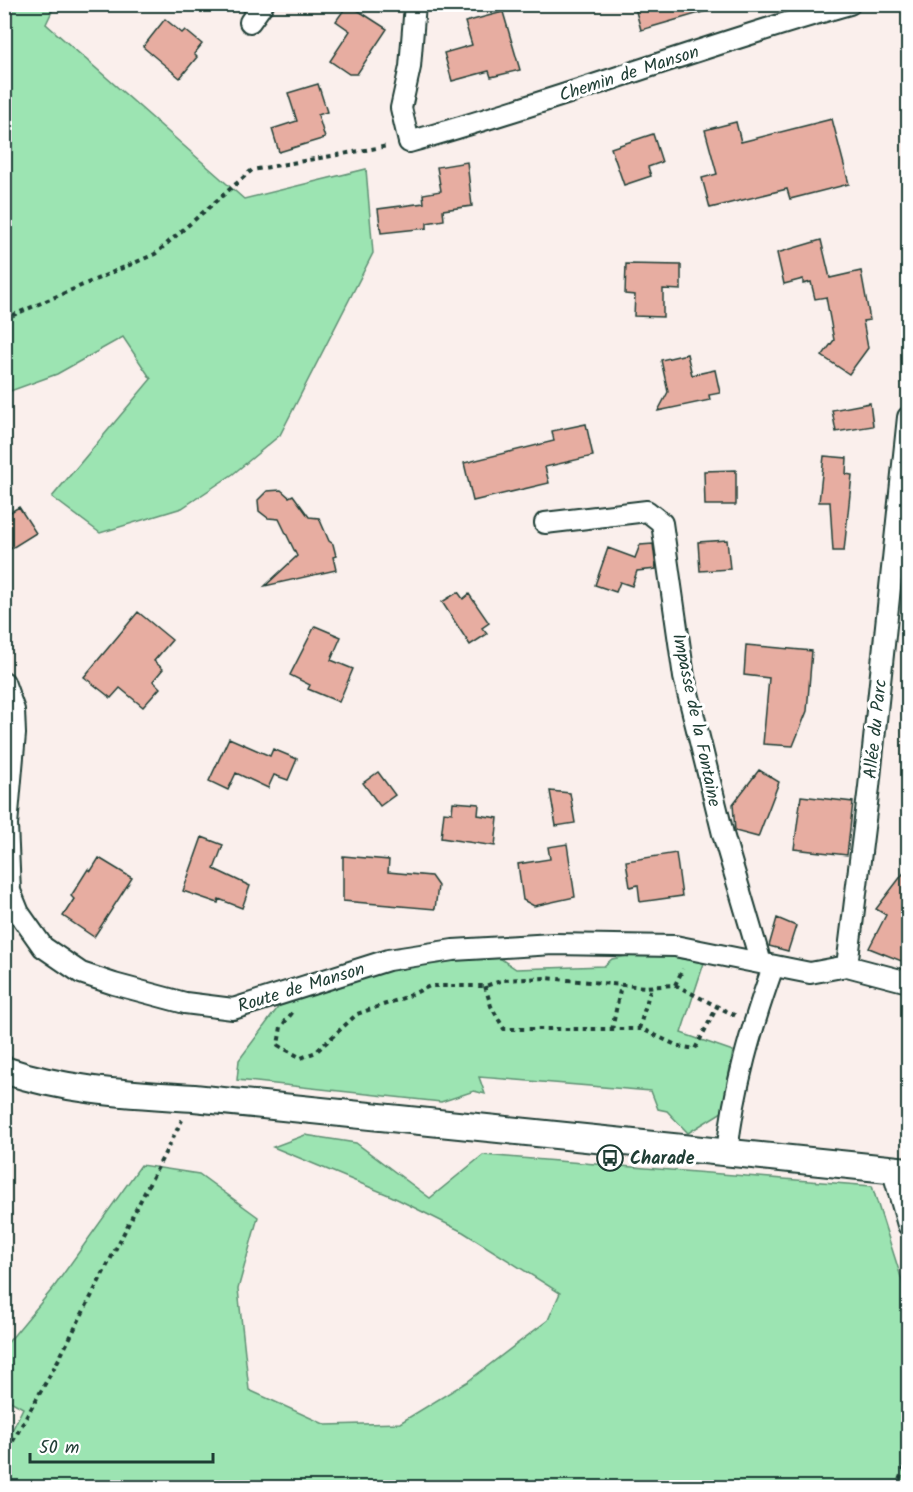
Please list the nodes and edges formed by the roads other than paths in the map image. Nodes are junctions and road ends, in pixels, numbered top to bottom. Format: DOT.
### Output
graph roads {
  1 [pos="263,4"];
  2 [pos="415,4"];
  3 [pos="850,4"];
  4 [pos="817,9"];
  5 [pos="250,22"];
  6 [pos="909,417"];
  7 [pos="545,523"];
  8 [pos="4,681"];
  9 [pos="767,965"];
  10 [pos="847,966"];
  11 [pos="909,982"];
  12 [pos="4,1070"];
  13 [pos="727,1153"];
  14 [pos="900,1169"];
  15 [pos="909,1225"];
  1 -- 5 [label="street"];
  2 -- 4 [label="street, Chemin de Manson"];
  3 -- 4 [label="street, Chemin de Manson"];
  6 -- 10 [label="street, Allée du Parc"];
  7 -- 9 [label="street, Impasse de la Fontaine"];
  8 -- 9 [label="street, Route de Manson"];
  9 -- 10 [label="street"];
  9 -- 13 [label="street"];
  10 -- 11 [label="street"];
  12 -- 13 [label="street"];
  13 -- 14 [label="street"];
  14 -- 15 [label="street"];
}
